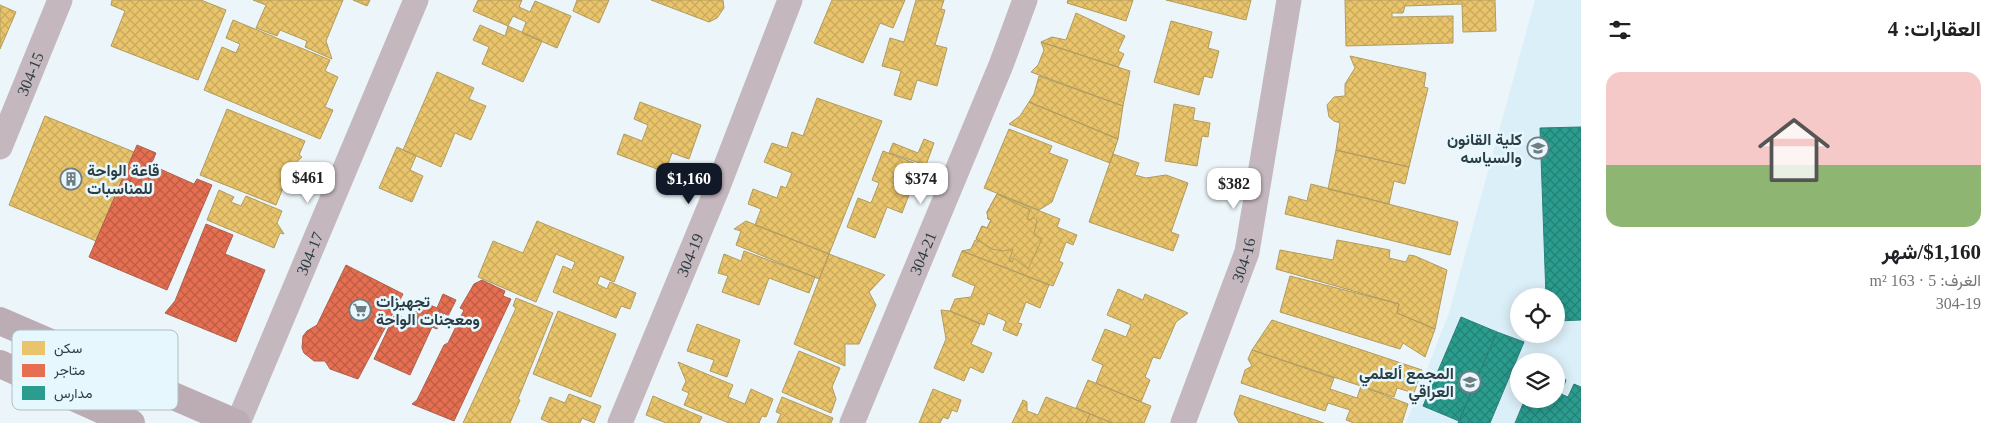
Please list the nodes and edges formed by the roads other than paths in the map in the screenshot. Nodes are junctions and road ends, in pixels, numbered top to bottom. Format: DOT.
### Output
graph roads {
  1 [pos="60,0"];
  2 [pos="416,0"];
  3 [pos="790,0"];
  4 [pos="1024,0"];
  5 [pos="1289,0"];
  6 [pos="0,147"];
  7 [pos="0,321"];
  8 [pos="21,330"];
  9 [pos="0,364"];
  10 [pos="12,369"];
  11 [pos="178,398"];
  12 [pos="102,410"];
  13 [pos="131,423"];
  14 [pos="237,423"];
  15 [pos="620,423"];
  16 [pos="852,423"];
  17 [pos="1183,423"];
  1 -- 6 [label="street, 304-15"];
  2 -- 14 [label="street, 304-17"];
  3 -- 15 [label="street, 304-19"];
  4 -- 16 [label="street, 304-21"];
  5 -- 17 [label="street, 304-16"];
  7 -- 8 [label="main road"];
  9 -- 10 [label="main road"];
  11 -- 14 [label="main road"];
  12 -- 13 [label="main road"];
}
